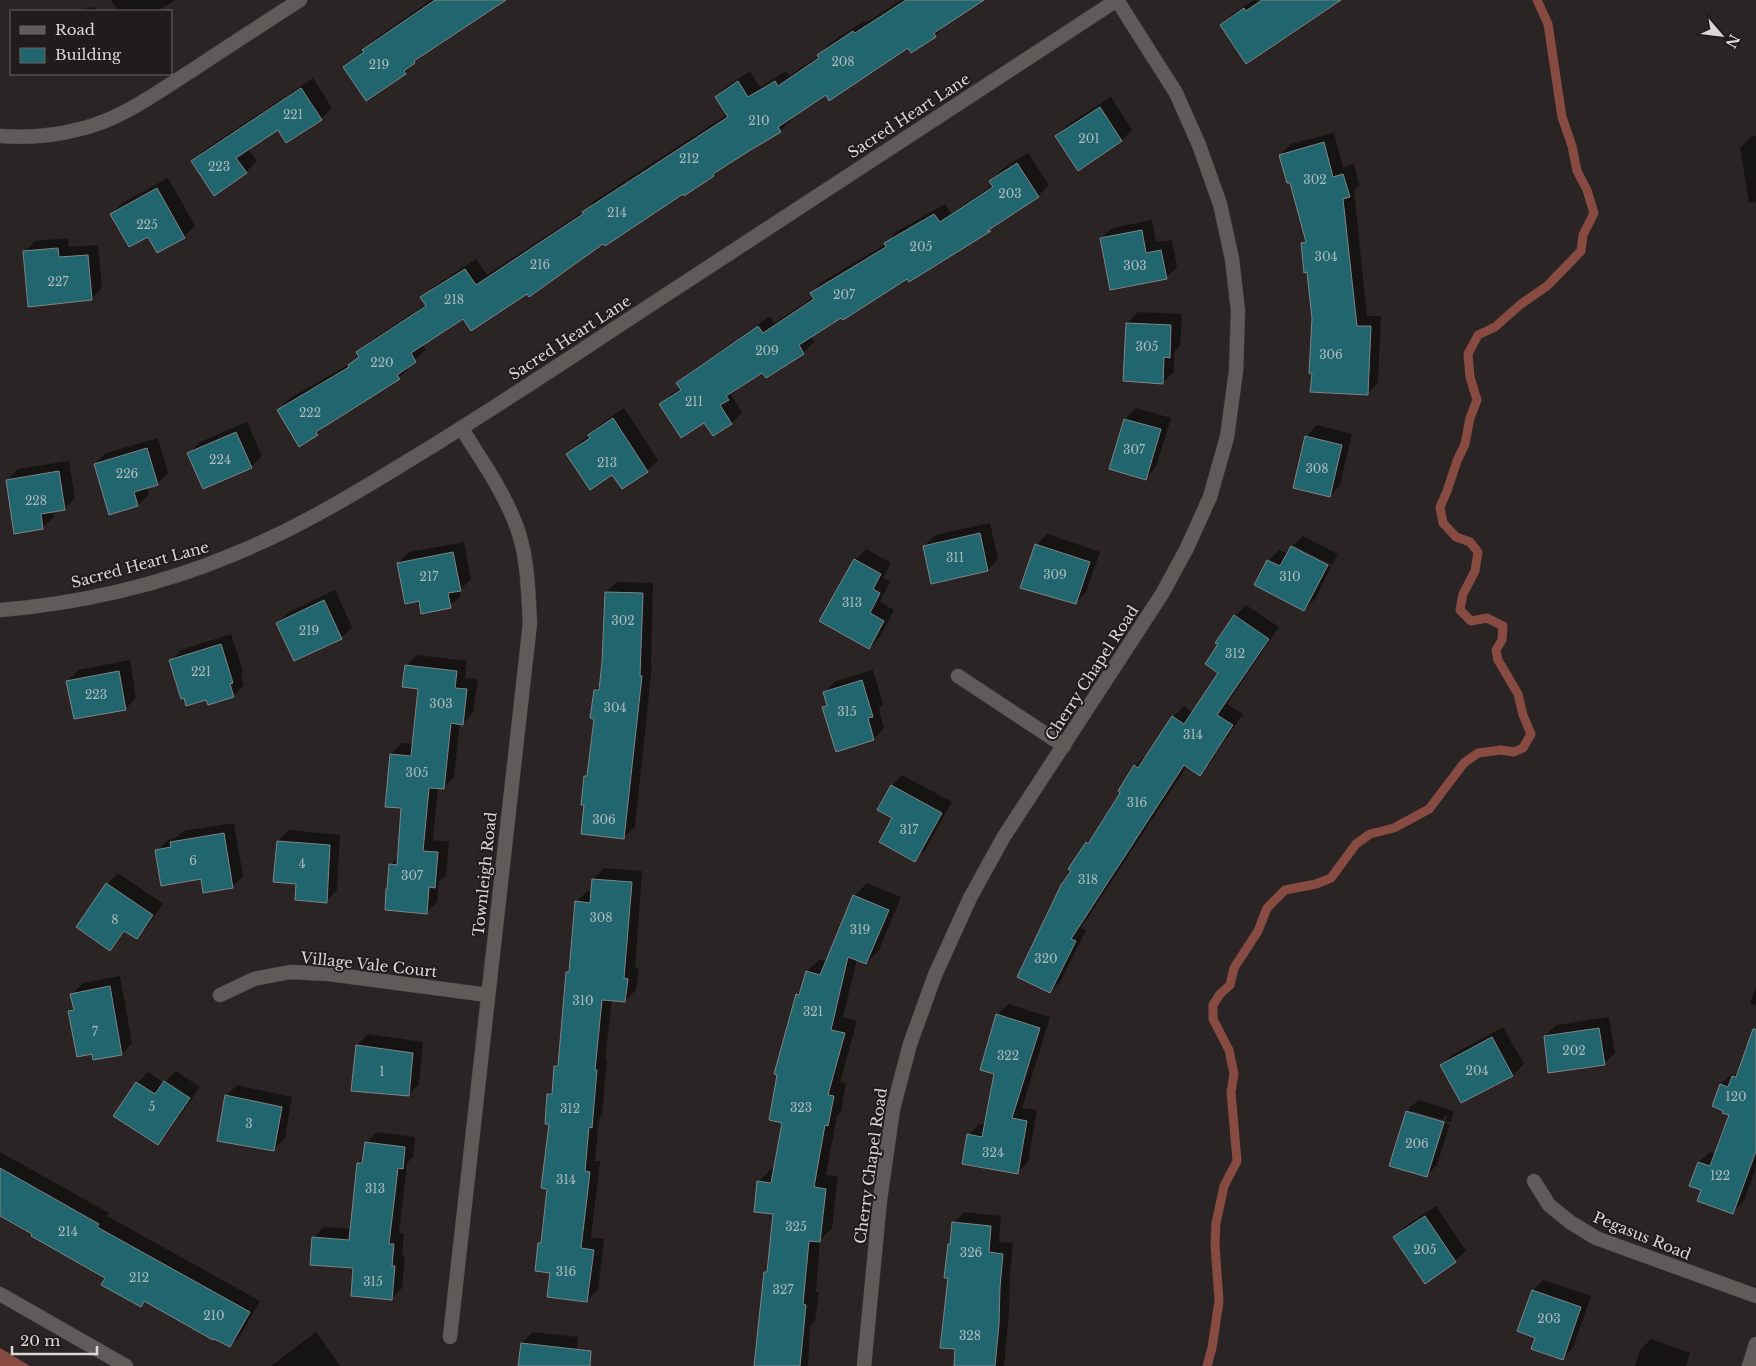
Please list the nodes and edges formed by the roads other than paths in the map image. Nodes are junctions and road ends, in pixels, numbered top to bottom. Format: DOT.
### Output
graph roads {
  1 [pos="300,0"];
  2 [pos="1117,0"];
  3 [pos="0,136"];
  4 [pos="462,429"];
  5 [pos="0,610"];
  6 [pos="958,676"];
  7 [pos="1064,746"];
  8 [pos="220,995"];
  9 [pos="488,995"];
  10 [pos="1534,1180"];
  11 [pos="0,1294"];
  12 [pos="1756,1296"];
  13 [pos="450,1337"];
  14 [pos="1756,1344"];
  15 [pos="126,1366"];
  16 [pos="864,1366"];
  17 [pos="1748,1366"];
  1 -- 3 [label="street"];
  2 -- 4 [label="street, Sacred Heart Lane"];
  2 -- 7 [label="street, Cherry Chapel Road"];
  4 -- 5 [label="street, Sacred Heart Lane"];
  4 -- 9 [label="street, Townleigh Road"];
  6 -- 7 [label="street"];
  7 -- 16 [label="street, Cherry Chapel Road"];
  8 -- 9 [label="street, Village Vale Court"];
  9 -- 13 [label="street, Townleigh Road"];
  10 -- 12 [label="street, Pegasus Road"];
  11 -- 15 [label="street"];
  14 -- 17 [label="street"];
}
